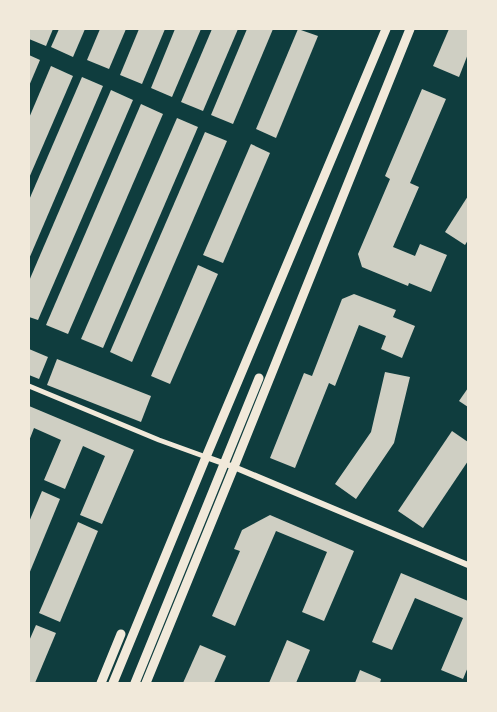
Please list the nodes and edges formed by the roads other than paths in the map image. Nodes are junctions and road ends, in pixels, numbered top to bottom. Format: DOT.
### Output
graph roads {
  1 [pos="386,29"];
  2 [pos="410,29"];
  3 [pos="259,378"];
  4 [pos="29,386"];
  5 [pos="206,457"];
  6 [pos="234,467"];
  7 [pos="468,565"];
  8 [pos="121,634"];
  9 [pos="101,683"];
  10 [pos="113,683"];
  11 [pos="135,683"];
  12 [pos="146,683"];
  1 -- 5 [label="main road"];
  2 -- 6 [label="main road"];
  3 -- 11 [label="main road"];
  4 -- 5 [label="street"];
  5 -- 6 [label="street"];
  5 -- 10 [label="main road"];
  6 -- 7 [label="street"];
  6 -- 12 [label="main road"];
  8 -- 9 [label="main road"];
}
